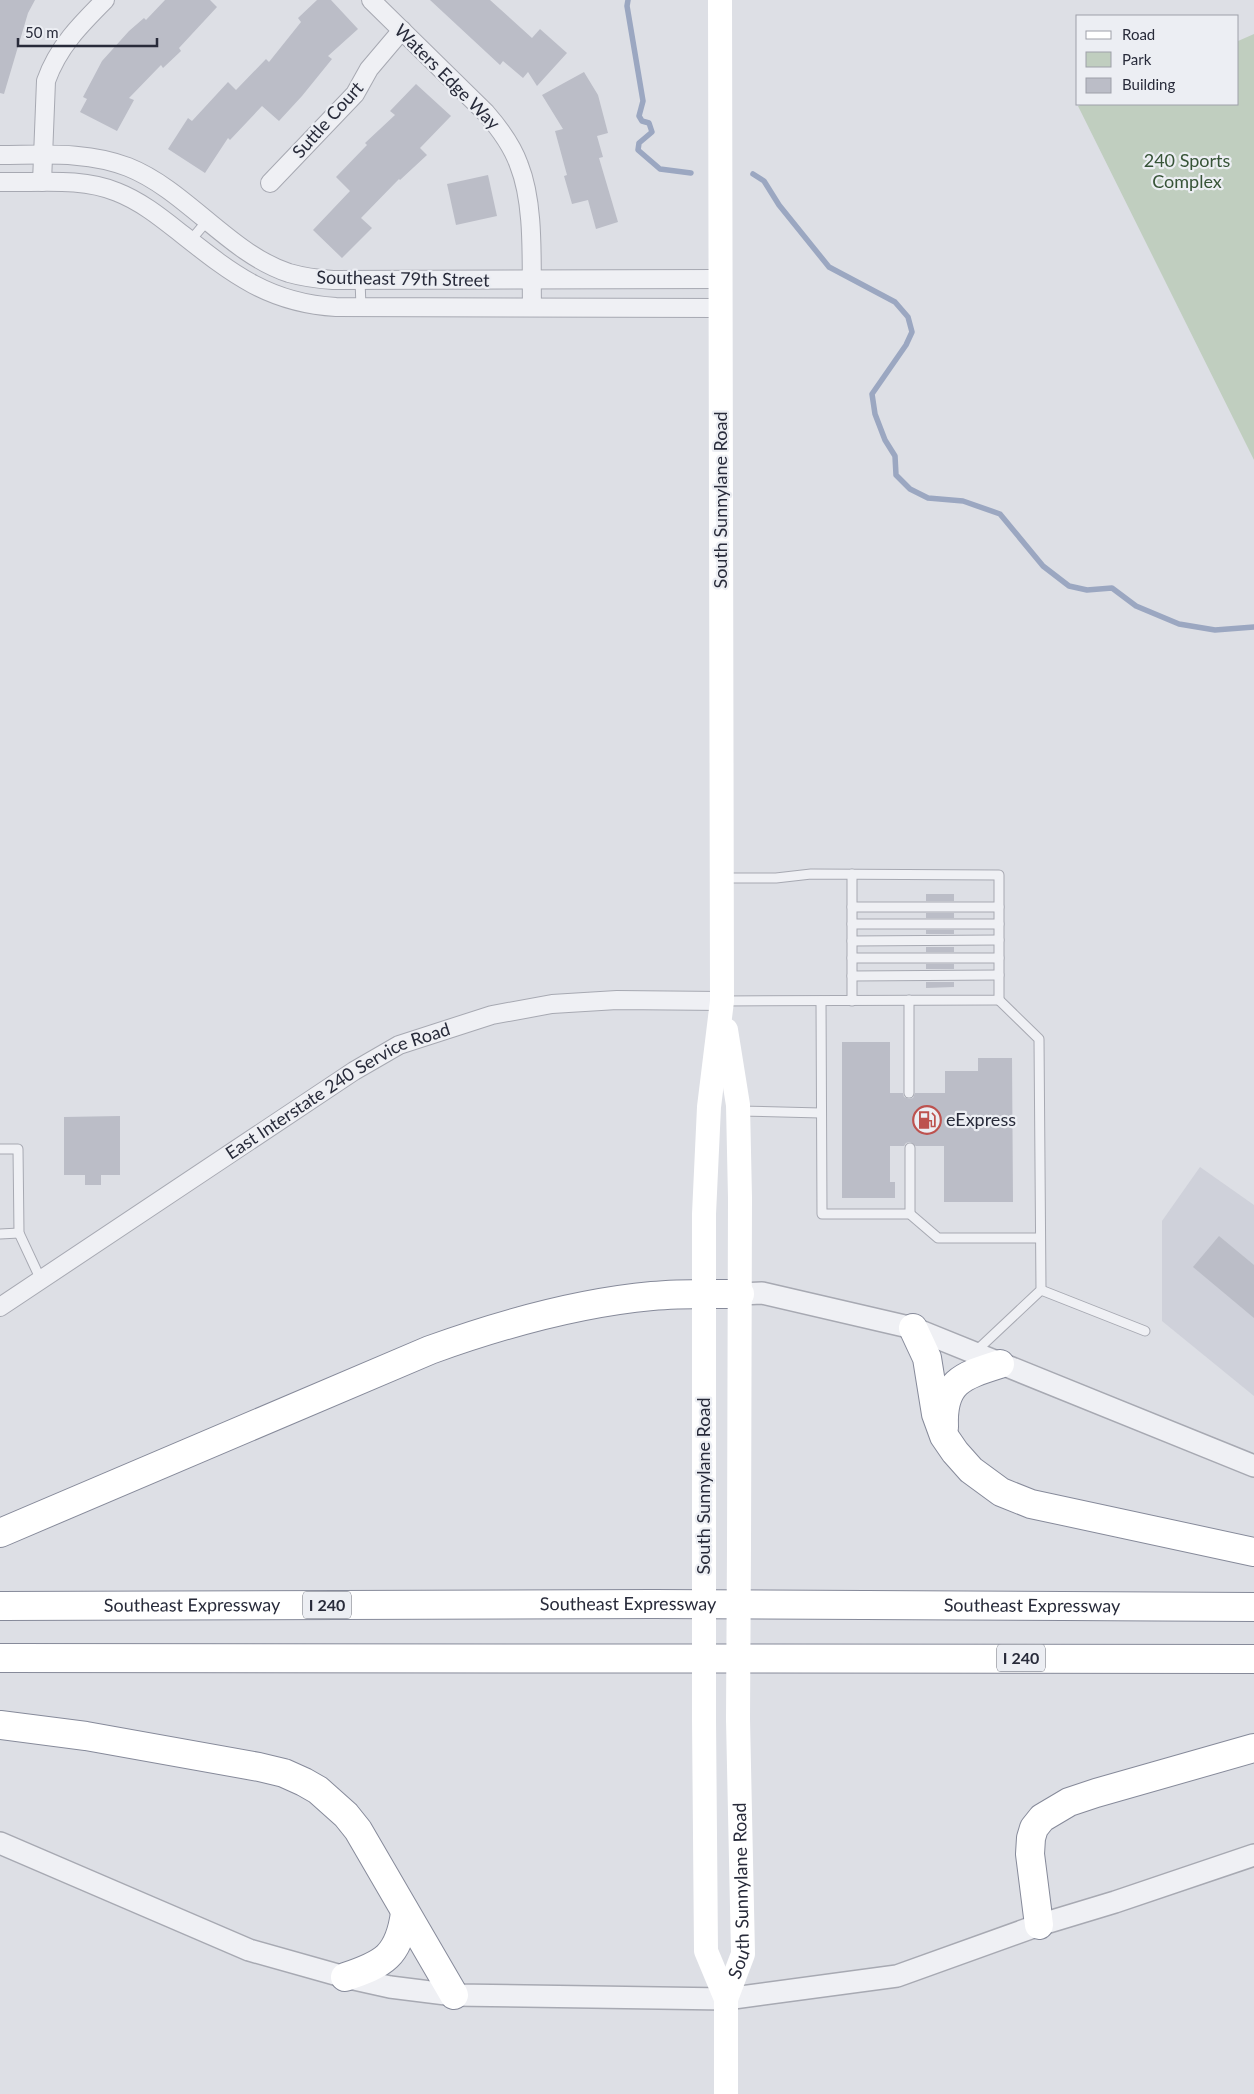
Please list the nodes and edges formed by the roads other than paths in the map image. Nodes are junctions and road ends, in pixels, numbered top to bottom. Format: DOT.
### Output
graph roads {
  1 [pos="104,0"];
  2 [pos="371,0"];
  3 [pos="720,0"];
  4 [pos="402,30"];
  5 [pos="0,155"];
  6 [pos="42,155"];
  7 [pos="0,182"];
  8 [pos="42,182"];
  9 [pos="270,183"];
  10 [pos="207,220"];
  11 [pos="190,241"];
  12 [pos="720,279"];
  13 [pos="360,280"];
  14 [pos="531,281"];
  15 [pos="361,307"];
  16 [pos="532,307"];
  17 [pos="720,308"];
  18 [pos="852,874"];
  19 [pos="722,878"];
  20 [pos="852,907"];
  21 [pos="999,907"];
  22 [pos="852,924"];
  23 [pos="999,924"];
  24 [pos="999,940"];
  25 [pos="852,941"];
  26 [pos="852,958"];
  27 [pos="999,958"];
  28 [pos="999,975"];
  29 [pos="852,976"];
  30 [pos="909,1000"];
  31 [pos="999,1000"];
  32 [pos="722,1001"];
  33 [pos="821,1001"];
  34 [pos="852,1001"];
  35 [pos="909,1093"];
  36 [pos="738,1111"];
  37 [pos="822,1113"];
  38 [pos="910,1148"];
  39 [pos="0,1149"];
  40 [pos="910,1214"];
  41 [pos="19,1233"];
  42 [pos="0,1234"];
  43 [pos="1040,1238"];
  44 [pos="40,1280"];
  45 [pos="1041,1290"];
  46 [pos="705,1294"];
  47 [pos="740,1294"];
  48 [pos="0,1307"];
  49 [pos="913,1328"];
  50 [pos="1145,1331"];
  51 [pos="974,1353"];
  52 [pos="1000,1364"];
  53 [pos="944,1436"];
  54 [pos="1254,1466"];
  55 [pos="0,1533"];
  56 [pos="1254,1552"];
  57 [pos="0,1606"];
  58 [pos="1254,1607"];
  59 [pos="0,1658"];
  60 [pos="1254,1658"];
  61 [pos="0,1725"];
  62 [pos="1254,1748"];
  63 [pos="0,1843"];
  64 [pos="1254,1855"];
  65 [pos="405,1913"];
  66 [pos="1039,1925"];
  67 [pos="346,1977"];
  68 [pos="454,1995"];
  69 [pos="726,1999"];
  70 [pos="726,2094"];
  1 -- 6 [label="street"];
  2 -- 4 [label="street, Waters Edge Way"];
  3 -- 12 [label="main road, South Sunnylane Road"];
  4 -- 9 [label="street, Suttle Court"];
  4 -- 14 [label="street, Waters Edge Way"];
  5 -- 6 [label="street, Southeast 79th Street"];
  6 -- 8 [label="street"];
  6 -- 10 [label="street, Southeast 79th Street"];
  7 -- 8 [label="street, Southeast 79th Street"];
  8 -- 11 [label="street, Southeast 79th Street"];
  10 -- 11 [label="lane"];
  10 -- 13 [label="street, Southeast 79th Street"];
  11 -- 15 [label="street, Southeast 79th Street"];
  12 -- 14 [label="street, Southeast 79th Street"];
  12 -- 17 [label="main road, South Sunnylane Road"];
  13 -- 14 [label="street, Southeast 79th Street"];
  13 -- 15 [label="lane"];
  14 -- 16 [label="street, Waters Edge Way"];
  15 -- 16 [label="street, Southeast 79th Street"];
  16 -- 17 [label="street, Southeast 79th Street"];
  17 -- 19 [label="main road, South Sunnylane Road"];
  18 -- 19 [label="lane"];
  18 -- 20 [label="lane"];
  18 -- 21 [label="lane"];
  19 -- 32 [label="main road, South Sunnylane Road"];
  20 -- 21 [label="lane"];
  20 -- 22 [label="lane"];
  21 -- 23 [label="lane"];
  22 -- 23 [label="lane"];
  22 -- 25 [label="lane"];
  23 -- 24 [label="lane"];
  24 -- 25 [label="lane"];
  24 -- 27 [label="lane"];
  25 -- 26 [label="lane"];
  26 -- 27 [label="lane"];
  26 -- 29 [label="lane"];
  27 -- 28 [label="lane"];
  28 -- 29 [label="lane"];
  28 -- 31 [label="lane"];
  29 -- 34 [label="lane"];
  30 -- 31 [label="lane"];
  30 -- 34 [label="lane"];
  30 -- 35 [label="lane"];
  31 -- 43 [label="lane"];
  32 -- 33 [label="lane"];
  32 -- 36 [label="main road, South Sunnylane Road"];
  32 -- 44 [label="street, East Interstate 240 Service Road"];
  32 -- 46 [label="main road, South Sunnylane Road"];
  33 -- 34 [label="lane"];
  33 -- 37 [label="lane"];
  36 -- 37 [label="lane"];
  36 -- 47 [label="main road, South Sunnylane Road"];
  37 -- 40 [label="lane"];
  38 -- 40 [label="lane"];
  39 -- 41 [label="lane"];
  40 -- 43 [label="lane"];
  41 -- 42 [label="lane"];
  41 -- 44 [label="lane"];
  43 -- 45 [label="lane"];
  44 -- 48 [label="street, East Interstate 240 Service Road"];
  45 -- 50 [label="lane"];
  45 -- 51 [label="lane"];
  46 -- 47 [label="highway"];
  46 -- 55 [label="highway"];
  46 -- 69 [label="main road, South Sunnylane Road, bridge"];
  47 -- 49 [label="street"];
  47 -- 69 [label="main road, South Sunnylane Road, bridge"];
  49 -- 51 [label="street"];
  49 -- 53 [label="highway"];
  51 -- 52 [label="street"];
  52 -- 53 [label="highway"];
  52 -- 54 [label="street"];
  53 -- 56 [label="highway"];
  57 -- 58 [label="highway, Southeast Expressway / I 240"];
  59 -- 60 [label="highway, I 240"];
  61 -- 65 [label="highway"];
  62 -- 66 [label="highway"];
  63 -- 67 [label="street"];
  64 -- 66 [label="street"];
  65 -- 67 [label="highway"];
  65 -- 68 [label="highway"];
  66 -- 69 [label="street"];
  67 -- 68 [label="street"];
  68 -- 69 [label="street"];
  69 -- 70 [label="main road, South Sunnylane Road"];
}
